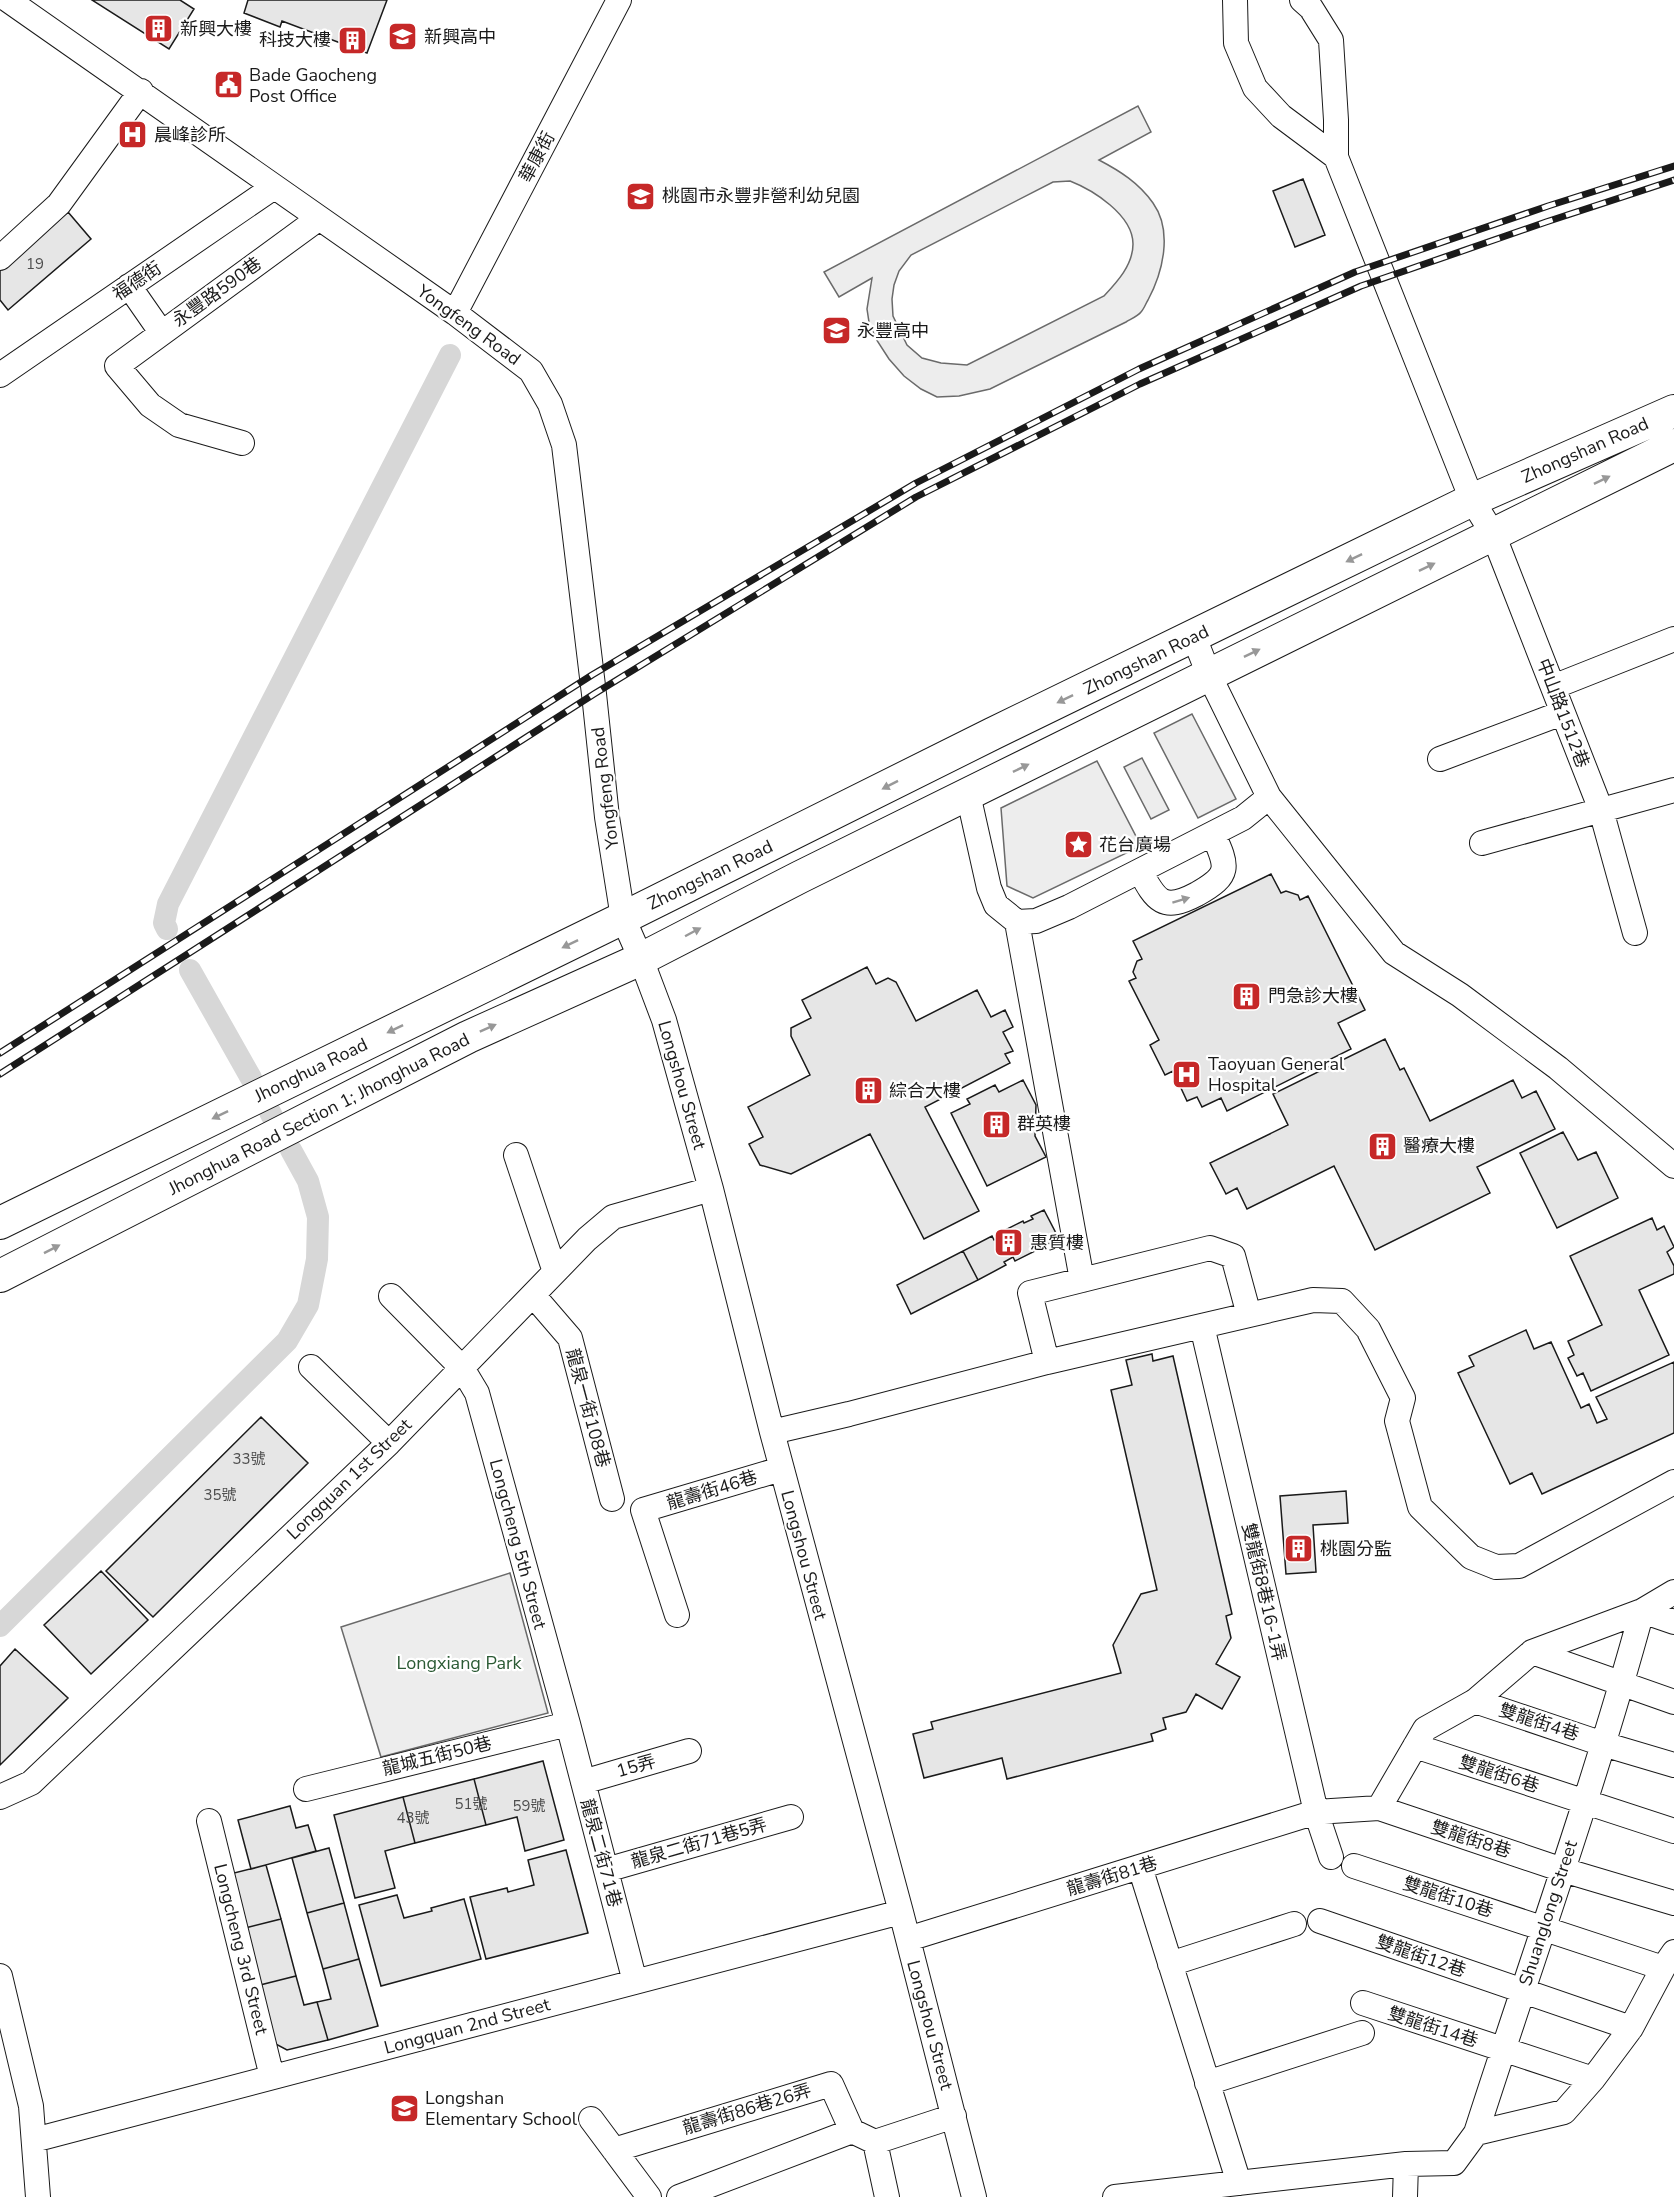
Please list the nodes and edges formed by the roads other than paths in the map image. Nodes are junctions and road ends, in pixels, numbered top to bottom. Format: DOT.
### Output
graph roads {
  1 [pos="8,0"];
  2 [pos="619,0"];
  3 [pos="1235,0"];
  4 [pos="1302,0"];
  5 [pos="141,92"];
  6 [pos="1336,157"];
  7 [pos="274,188"];
  8 [pos="318,219"];
  9 [pos="0,258"];
  10 [pos="129,286"];
  11 [pos="455,313"];
  12 [pos="161,332"];
  13 [pos="0,375"];
  14 [pos="1674,411"];
  15 [pos="242,443"];
  16 [pos="1674,445"];
  17 [pos="1472,500"];
  18 [pos="1493,534"];
  19 [pos="1194,637"];
  20 [pos="1674,639"];
  21 [pos="1209,675"];
  22 [pos="1553,687"];
  23 [pos="1562,713"];
  24 [pos="1440,759"];
  25 [pos="1674,790"];
  26 [pos="968,794"];
  27 [pos="1269,797"];
  28 [pos="1601,810"];
  29 [pos="1213,834"];
  30 [pos="1482,843"];
  31 [pos="1140,871"];
  32 [pos="623,918"];
  33 [pos="1017,922"];
  34 [pos="1635,933"];
  35 [pos="641,959"];
  36 [pos="516,1155"];
  37 [pos="1674,1166"];
  38 [pos="711,1189"];
  39 [pos="0,1224"];
  40 [pos="555,1272"];
  41 [pos="0,1276"];
  42 [pos="1082,1280"];
  43 [pos="533,1295"];
  44 [pos="391,1296"];
  45 [pos="1249,1315"];
  46 [pos="1202,1326"];
  47 [pos="1047,1362"];
  48 [pos="312,1367"];
  49 [pos="462,1368"];
  50 [pos="772,1432"];
  51 [pos="388,1443"];
  52 [pos="781,1469"];
  53 [pos="1674,1482"];
  54 [pos="612,1499"];
  55 [pos="1674,1592"];
  56 [pos="1642,1611"];
  57 [pos="677,1615"];
  58 [pos="1674,1622"];
  59 [pos="1532,1652"];
  60 [pos="1622,1685"];
  61 [pos="1474,1701"];
  62 [pos="1674,1702"];
  63 [pos="568,1724"];
  64 [pos="1602,1744"];
  65 [pos="1415,1746"];
  66 [pos="689,1751"];
  67 [pos="1674,1765"];
  68 [pos="583,1782"];
  69 [pos="306,1789"];
  70 [pos="0,1797"];
  71 [pos="1583,1802"];
  72 [pos="1379,1808"];
  73 [pos="1316,1812"];
  74 [pos="791,1817"];
  75 [pos="209,1821"];
  76 [pos="1674,1831"];
  77 [pos="1331,1857"];
  78 [pos="1354,1866"];
  79 [pos="1140,1867"];
  80 [pos="606,1870"];
  81 [pos="1563,1870"];
  82 [pos="1674,1903"];
  83 [pos="901,1912"];
  84 [pos="1320,1921"];
  85 [pos="1294,1924"];
  86 [pos="1542,1928"];
  87 [pos="908,1939"];
  88 [pos="1669,1960"];
  89 [pos="1170,1964"];
  90 [pos="0,1976"];
  91 [pos="635,1982"];
  92 [pos="1522,1992"];
  93 [pos="1363,2003"];
  94 [pos="1631,2028"];
  95 [pos="1362,2033"];
  96 [pos="1503,2050"];
  97 [pos="272,2077"];
  98 [pos="1593,2079"];
  99 [pos="1207,2083"];
  100 [pos="954,2116"];
  101 [pos="591,2119"];
  102 [pos="852,2131"];
  103 [pos="1476,2133"];
  104 [pos="34,2140"];
  105 [pos="875,2142"];
  106 [pos="614,2150"];
  107 [pos="1406,2164"];
  108 [pos="1239,2183"];
  109 [pos="1126,2196"];
  110 [pos="38,2197"];
  111 [pos="649,2197"];
  112 [pos="679,2197"];
  113 [pos="886,2197"];
  114 [pos="974,2197"];
  115 [pos="1405,2197"];
  1 -- 5 [label="street, Yongfeng Road"];
  2 -- 11 [label="street, 華康街"];
  3 -- 6 [label="street"];
  4 -- 6 [label="street"];
  5 -- 7 [label="street, Yongfeng Road"];
  5 -- 9 [label="street"];
  6 -- 17 [label="street, 中山路1512巷"];
  7 -- 8 [label="street, Yongfeng Road"];
  7 -- 10 [label="street, 福德街"];
  8 -- 11 [label="street, Yongfeng Road"];
  8 -- 12 [label="street, 永豐路590巷"];
  10 -- 12 [label="street"];
  10 -- 13 [label="street, 福德街"];
  11 -- 32 [label="street, Yongfeng Road"];
  12 -- 15 [label="street, 永豐路590巷"];
  14 -- 17 [label="main road, Zhongshan Road"];
  18 -- 16 [label="main road, Zhongshan Road, one-way"];
  17 -- 18 [label="street, 中山路1512巷"];
  17 -- 19 [label="main road, Zhongshan Road, one-way"];
  21 -- 18 [label="main road, Zhongshan Road, one-way"];
  18 -- 22 [label="street, 中山路1512巷"];
  19 -- 21 [label="street"];
  19 -- 32 [label="main road, Zhongshan Road, one-way"];
  20 -- 22 [label="street"];
  26 -- 21 [label="main road, Zhongshan Road, one-way"];
  21 -- 27 [label="street"];
  22 -- 23 [label="street, 中山路1512巷"];
  23 -- 24 [label="street"];
  23 -- 28 [label="street, 中山路1512巷"];
  25 -- 28 [label="street"];
  26 -- 33 [label="street"];
  35 -- 26 [label="main road, Zhongshan Road, one-way"];
  27 -- 29 [label="street"];
  27 -- 37 [label="street"];
  28 -- 30 [label="street"];
  28 -- 34 [label="street, 中山路1512巷"];
  29 -- 31 [label="street"];
  31 -- 29 [label="street, one-way"];
  31 -- 33 [label="street"];
  32 -- 35 [label="street, Longshou Street"];
  32 -- 39 [label="main road, Jhonghua Road, one-way"];
  33 -- 42 [label="street"];
  35 -- 38 [label="street, Longshou Street"];
  41 -- 35 [label="main road, Jhonghua Road Section 1; Jhonghua Road, one-way"];
  36 -- 40 [label="street"];
  38 -- 40 [label="street, Longquan 1st Street"];
  38 -- 50 [label="street, Longshou Street"];
  40 -- 43 [label="street, Longquan 1st Street"];
  42 -- 45 [label="street"];
  42 -- 47 [label="street"];
  43 -- 49 [label="street, Longquan 1st Street"];
  43 -- 54 [label="street, 龍泉一街108巷"];
  44 -- 49 [label="street, Longcheng 5th Street"];
  45 -- 46 [label="street"];
  45 -- 53 [label="street"];
  46 -- 47 [label="street"];
  46 -- 73 [label="street, 雙龍街8巷16-1弄"];
  47 -- 50 [label="street"];
  48 -- 51 [label="street"];
  49 -- 51 [label="street, Longquan 1st Street"];
  49 -- 63 [label="street, Longcheng 5th Street"];
  50 -- 52 [label="street, Longshou Street"];
  51 -- 70 [label="street, Longquan 1st Street"];
  52 -- 57 [label="street, 龍壽街46巷"];
  52 -- 83 [label="street, Longshou Street"];
  55 -- 56 [label="street"];
  56 -- 58 [label="street"];
  56 -- 59 [label="street"];
  56 -- 60 [label="street, Shuanglong Street"];
  59 -- 60 [label="street"];
  59 -- 61 [label="street"];
  60 -- 62 [label="street"];
  60 -- 64 [label="street, Shuanglong Street"];
  61 -- 64 [label="street, 雙龍街4巷"];
  61 -- 65 [label="street"];
  63 -- 68 [label="street, 龍泉二街71巷"];
  63 -- 69 [label="street, 龍城五街50巷"];
  64 -- 67 [label="street, 雙龍街4巷"];
  64 -- 71 [label="street, Shuanglong Street"];
  65 -- 71 [label="street, 雙龍街6巷"];
  65 -- 72 [label="street"];
  66 -- 68 [label="street, 15弄"];
  68 -- 80 [label="street, 龍泉二街71巷"];
  71 -- 76 [label="street, 雙龍街6巷"];
  71 -- 81 [label="street, Shuanglong Street"];
  72 -- 73 [label="street"];
  72 -- 81 [label="street, 雙龍街8巷"];
  73 -- 77 [label="street, 雙龍街8巷16-1弄"];
  73 -- 79 [label="street, 龍壽街81巷"];
  74 -- 80 [label="street, 龍泉二街71巷5弄"];
  75 -- 97 [label="street, Longcheng 3rd Street"];
  78 -- 86 [label="street, 雙龍街10巷"];
  79 -- 87 [label="street, 龍壽街81巷"];
  79 -- 89 [label="street"];
  80 -- 91 [label="street, 龍泉二街71巷"];
  81 -- 82 [label="street, 雙龍街8巷"];
  81 -- 86 [label="street, Shuanglong Street"];
  83 -- 87 [label="street, Longshou Street"];
  83 -- 91 [label="street, Longquan 2nd Street"];
  84 -- 92 [label="street, 雙龍街12巷"];
  85 -- 89 [label="street"];
  86 -- 88 [label="street, 雙龍街10巷"];
  86 -- 92 [label="street, Shuanglong Street"];
  87 -- 100 [label="street, Longshou Street"];
  88 -- 94 [label="street"];
  89 -- 99 [label="street"];
  90 -- 104 [label="street"];
  91 -- 97 [label="street, Longquan 2nd Street"];
  92 -- 94 [label="street, 雙龍街12巷"];
  92 -- 96 [label="street, Shuanglong Street"];
  93 -- 96 [label="street, 雙龍街14巷"];
  94 -- 98 [label="street"];
  95 -- 99 [label="street"];
  96 -- 98 [label="street, 雙龍街14巷"];
  96 -- 103 [label="street, Shuanglong Street"];
  97 -- 104 [label="street, Longquan 2nd Street"];
  98 -- 103 [label="street"];
  99 -- 108 [label="street"];
  100 -- 105 [label="street"];
  100 -- 114 [label="street, Longshou Street"];
  101 -- 106 [label="street"];
  102 -- 105 [label="street"];
  102 -- 106 [label="street, 龍壽街86巷26弄"];
  102 -- 112 [label="street"];
  103 -- 107 [label="street, Shuanglong Street"];
  104 -- 110 [label="street"];
  105 -- 113 [label="street"];
  106 -- 111 [label="street"];
  107 -- 108 [label="street"];
  107 -- 115 [label="street"];
  108 -- 109 [label="street"];
}
